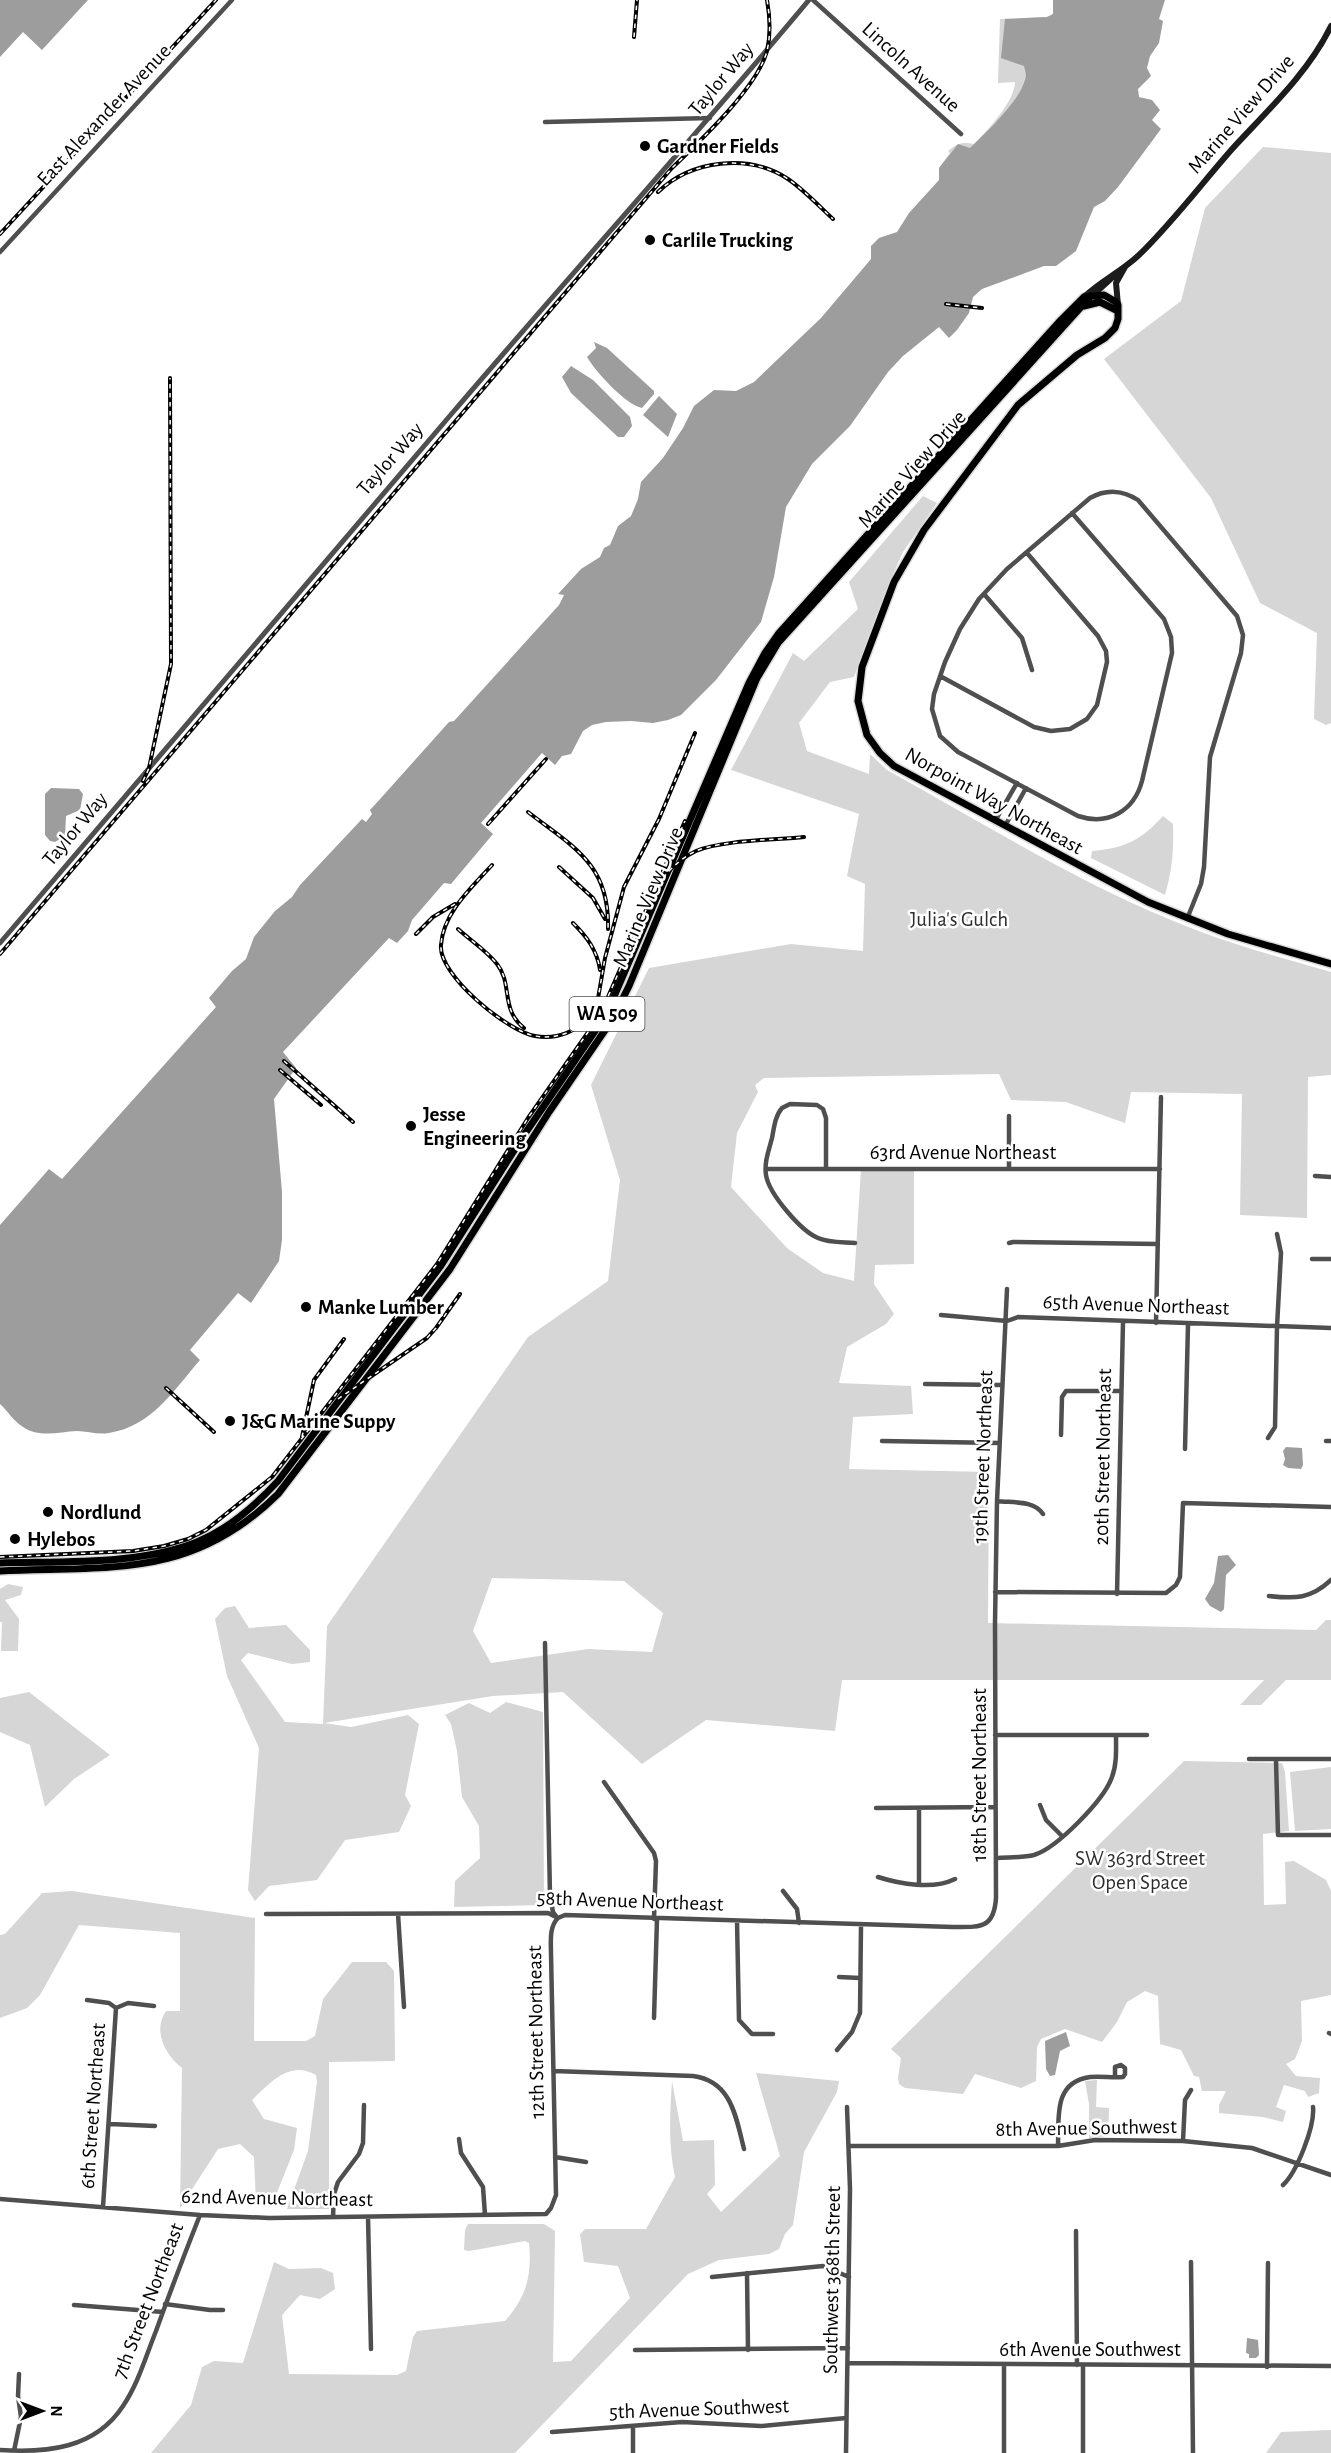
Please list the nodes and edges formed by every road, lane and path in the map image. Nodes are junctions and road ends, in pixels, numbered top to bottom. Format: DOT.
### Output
graph roads {
  1 [pos="232,0"];
  2 [pos="811,0"];
  3 [pos="1331,26"];
  4 [pos="710,118"];
  5 [pos="544,122"];
  6 [pos="961,134"];
  7 [pos="0,252"];
  8 [pos="1122,268"];
  9 [pos="1107,284"];
  10 [pos="1093,295"];
  11 [pos="1107,296"];
  12 [pos="1084,297"];
  13 [pos="1081,307"];
  14 [pos="1116,308"];
  15 [pos="1072,513"];
  16 [pos="1027,553"];
  17 [pos="984,594"];
  18 [pos="1032,670"];
  19 [pos="940,676"];
  20 [pos="1017,783"];
  21 [pos="1026,788"];
  22 [pos="995,821"];
  23 [pos="1005,826"];
  24 [pos="1187,920"];
  25 [pos="0,943"];
  26 [pos="1331,964"];
  27 [pos="1161,1097"];
  28 [pos="1009,1116"];
  29 [pos="766,1168"];
  30 [pos="826,1169"];
  31 [pos="1009,1169"];
  32 [pos="1160,1169"];
  33 [pos="1315,1176"];
  34 [pos="1331,1177"];
  35 [pos="1277,1234"];
  36 [pos="855,1243"];
  37 [pos="1009,1243"];
  38 [pos="1158,1244"];
  39 [pos="1312,1259"];
  40 [pos="1331,1259"];
  41 [pos="1007,1288"];
  42 [pos="941,1315"];
  43 [pos="1007,1321"];
  44 [pos="1123,1322"];
  45 [pos="1156,1323"];
  46 [pos="1188,1324"];
  47 [pos="1277,1327"];
  48 [pos="1331,1328"];
  49 [pos="925,1384"];
  50 [pos="1001,1386"];
  51 [pos="1121,1391"];
  52 [pos="1061,1435"];
  53 [pos="1268,1438"];
  54 [pos="882,1442"];
  55 [pos="999,1443"];
  56 [pos="1185,1449"];
  57 [pos="997,1501"];
  58 [pos="1244,1504"];
  59 [pos="1308,1506"];
  60 [pos="1331,1507"];
  61 [pos="1244,1513"];
  62 [pos="1043,1514"];
  63 [pos="1308,1515"];
  64 [pos="0,1563"];
  65 [pos="0,1571"];
  66 [pos="1331,1580"];
  67 [pos="995,1592"];
  68 [pos="1117,1594"];
  69 [pos="1269,1596"];
  70 [pos="995,1628"];
  71 [pos="545,1643"];
  72 [pos="1116,1735"];
  73 [pos="1147,1735"];
  74 [pos="995,1736"];
  75 [pos="1249,1759"];
  76 [pos="1331,1759"];
  77 [pos="1276,1760"];
  78 [pos="604,1782"];
  79 [pos="1040,1805"];
  80 [pos="995,1807"];
  81 [pos="876,1808"];
  82 [pos="919,1808"];
  83 [pos="1331,1835"];
  84 [pos="1062,1836"];
  85 [pos="996,1858"];
  86 [pos="878,1877"];
  87 [pos="954,1880"];
  88 [pos="920,1884"];
  89 [pos="783,1891"];
  90 [pos="266,1914"];
  91 [pos="398,1914"];
  92 [pos="558,1918"];
  93 [pos="656,1919"];
  94 [pos="990,1920"];
  95 [pos="737,1921"];
  96 [pos="799,1923"];
  97 [pos="861,1926"];
  98 [pos="839,1977"];
  99 [pos="860,1978"];
  100 [pos="87,2000"];
  101 [pos="154,2006"];
  102 [pos="404,2007"];
  103 [pos="116,2008"];
  104 [pos="654,2018"];
  105 [pos="773,2034"];
  106 [pos="837,2050"];
  107 [pos="554,2072"];
  108 [pos="1115,2076"];
  109 [pos="1191,2090"];
  110 [pos="364,2104"];
  111 [pos="848,2107"];
  112 [pos="1313,2107"];
  113 [pos="110,2124"];
  114 [pos="155,2126"];
  115 [pos="459,2139"];
  116 [pos="1183,2142"];
  117 [pos="850,2146"];
  118 [pos="1058,2146"];
  119 [pos="744,2149"];
  120 [pos="555,2157"];
  121 [pos="586,2162"];
  122 [pos="1298,2163"];
  123 [pos="1331,2175"];
  124 [pos="1283,2185"];
  125 [pos="0,2199"];
  126 [pos="103,2207"];
  127 [pos="552,2208"];
  128 [pos="200,2215"];
  129 [pos="485,2215"];
  130 [pos="333,2217"];
  131 [pos="368,2217"];
  132 [pos="1076,2231"];
  133 [pos="1191,2262"];
  134 [pos="1268,2263"];
  135 [pos="747,2273"];
  136 [pos="712,2277"];
  137 [pos="849,2277"];
  138 [pos="165,2304"];
  139 [pos="74,2305"];
  140 [pos="223,2310"];
  141 [pos="163,2312"];
  142 [pos="848,2348"];
  143 [pos="371,2349"];
  144 [pos="635,2350"];
  145 [pos="748,2350"];
  146 [pos="848,2363"];
  147 [pos="1004,2365"];
  148 [pos="1077,2365"];
  149 [pos="1083,2365"];
  150 [pos="1193,2366"];
  151 [pos="1331,2366"];
  152 [pos="1267,2367"];
  153 [pos="19,2374"];
  154 [pos="846,2418"];
  155 [pos="633,2426"];
  156 [pos="552,2432"];
  157 [pos="0,2450"];
  158 [pos="14,2451"];
  159 [pos="633,2453"];
  160 [pos="846,2453"];
  161 [pos="1004,2453"];
  162 [pos="1083,2453"];
  163 [pos="1193,2453"];
  1 -- 7 [label="street, East Alexander Avenue"];
  2 -- 4 [label="street, Taylor Way"];
  2 -- 6 [label="street, Lincoln Avenue"];
  3 -- 8 [label="main road, Marine View Drive / WA 509"];
  4 -- 5 [label="street"];
  4 -- 25 [label="street, Taylor Way"];
  8 -- 9 [label="main road, Marine View Drive / WA 509"];
  8 -- 12 [label="main road, Marine View Drive / WA 509"];
  8 -- 14 [label="main road"];
  9 -- 10 [label="main road, Marine View Drive / WA 509"];
  9 -- 11 [label="main road"];
  10 -- 11 [label="main road"];
  10 -- 12 [label="main road"];
  10 -- 13 [label="main road, Marine View Drive / WA 509"];
  11 -- 14 [label="main road"];
  12 -- 64 [label="main road, Marine View Drive / WA 509"];
  13 -- 14 [label="main road"];
  13 -- 65 [label="main road, Marine View Drive / WA 509"];
  14 -- 22 [label="main road, Norpoint Way Northeast"];
  15 -- 16 [label="street"];
  15 -- 21 [label="street"];
  15 -- 24 [label="street"];
  16 -- 17 [label="street"];
  16 -- 19 [label="street"];
  17 -- 18 [label="street"];
  17 -- 19 [label="street"];
  19 -- 20 [label="street"];
  20 -- 21 [label="street"];
  20 -- 22 [label="street"];
  21 -- 23 [label="street"];
  22 -- 23 [label="main road, Norpoint Way Northeast"];
  23 -- 24 [label="main road, Norpoint Way Northeast"];
  24 -- 26 [label="main road, Norpoint Way Northeast"];
  27 -- 32 [label="street"];
  28 -- 31 [label="street"];
  29 -- 30 [label="street, 63rd Avenue Northeast"];
  29 -- 30 [label="street"];
  29 -- 36 [label="street"];
  30 -- 31 [label="street, 63rd Avenue Northeast"];
  31 -- 32 [label="street, 63rd Avenue Northeast"];
  32 -- 38 [label="street"];
  33 -- 34 [label="street"];
  35 -- 47 [label="street"];
  37 -- 38 [label="street"];
  38 -- 45 [label="street"];
  39 -- 40 [label="street"];
  41 -- 43 [label="street, 19th Street Northeast"];
  42 -- 43 [label="street, 65th Avenue Northeast"];
  43 -- 44 [label="street, 65th Avenue Northeast"];
  43 -- 50 [label="street, 19th Street Northeast"];
  44 -- 45 [label="street, 65th Avenue Northeast"];
  44 -- 51 [label="street, 20th Street Northeast"];
  45 -- 46 [label="street, 65th Avenue Northeast"];
  46 -- 47 [label="street, 65th Avenue Northeast"];
  46 -- 56 [label="street"];
  47 -- 48 [label="street, 65th Avenue Northeast"];
  47 -- 53 [label="street"];
  49 -- 50 [label="street"];
  50 -- 55 [label="street, 19th Street Northeast"];
  51 -- 52 [label="street"];
  51 -- 68 [label="street, 20th Street Northeast"];
  54 -- 55 [label="street"];
  55 -- 57 [label="street, 19th Street Northeast"];
  57 -- 62 [label="street"];
  57 -- 67 [label="street, 19th Street Northeast"];
  58 -- 59 [label="street"];
  58 -- 61 [label="street"];
  58 -- 68 [label="street"];
  59 -- 60 [label="street"];
  59 -- 63 [label="street"];
  66 -- 69 [label="street"];
  67 -- 68 [label="street"];
  67 -- 70 [label="street, 19th Street Northeast"];
  70 -- 74 [label="street, 18th Street Northeast"];
  71 -- 92 [label="street, 12th Street Northeast"];
  72 -- 73 [label="street"];
  72 -- 74 [label="street"];
  72 -- 84 [label="street"];
  74 -- 80 [label="street, 18th Street Northeast"];
  75 -- 77 [label="street"];
  76 -- 77 [label="street"];
  77 -- 83 [label="street"];
  78 -- 93 [label="street"];
  79 -- 84 [label="street"];
  80 -- 82 [label="street"];
  80 -- 85 [label="street, 18th Street Northeast"];
  81 -- 82 [label="street"];
  82 -- 88 [label="street"];
  84 -- 85 [label="street"];
  85 -- 94 [label="street, 18th Street Northeast"];
  86 -- 88 [label="street"];
  87 -- 88 [label="street"];
  89 -- 96 [label="street"];
  90 -- 91 [label="street, 58th Avenue Northeast"];
  91 -- 92 [label="street, 58th Avenue Northeast"];
  91 -- 102 [label="street"];
  92 -- 93 [label="street, 58th Avenue Northeast"];
  92 -- 107 [label="street, 12th Street Northeast"];
  93 -- 95 [label="street, 58th Avenue Northeast"];
  93 -- 104 [label="street"];
  94 -- 97 [label="street, 58th Avenue Northeast"];
  95 -- 96 [label="street, 58th Avenue Northeast"];
  95 -- 105 [label="street"];
  96 -- 97 [label="street, 58th Avenue Northeast"];
  97 -- 99 [label="street"];
  98 -- 99 [label="street"];
  99 -- 106 [label="street"];
  100 -- 103 [label="street"];
  101 -- 103 [label="street"];
  103 -- 113 [label="street, 6th Street Northeast"];
  107 -- 119 [label="street"];
  107 -- 120 [label="street, 12th Street Northeast"];
  108 -- 118 [label="street"];
  109 -- 116 [label="street"];
  110 -- 130 [label="street"];
  111 -- 117 [label="street, Southwest 368th Street"];
  112 -- 122 [label="street"];
  113 -- 114 [label="street"];
  113 -- 126 [label="street, 6th Street Northeast"];
  115 -- 129 [label="street"];
  116 -- 118 [label="street, 8th Avenue Southwest"];
  116 -- 122 [label="street, 8th Avenue Southwest"];
  117 -- 118 [label="street, 8th Avenue Southwest"];
  117 -- 137 [label="street, Southwest 368th Street"];
  120 -- 121 [label="street"];
  120 -- 127 [label="street, 12th Street Northeast"];
  122 -- 123 [label="street, 8th Avenue Southwest"];
  122 -- 124 [label="street"];
  125 -- 126 [label="street, 62nd Avenue Northeast"];
  126 -- 128 [label="street, 62nd Avenue Northeast"];
  127 -- 129 [label="street, 62nd Avenue Northeast"];
  128 -- 130 [label="street, 62nd Avenue Northeast"];
  128 -- 138 [label="street, 7th Street Northeast"];
  129 -- 131 [label="street, 62nd Avenue Northeast"];
  130 -- 131 [label="street, 62nd Avenue Northeast"];
  131 -- 143 [label="street"];
  132 -- 148 [label="street"];
  133 -- 150 [label="street"];
  134 -- 152 [label="street"];
  135 -- 136 [label="street"];
  135 -- 137 [label="street"];
  135 -- 145 [label="street"];
  137 -- 142 [label="street, Southwest 368th Street"];
  138 -- 140 [label="street"];
  138 -- 141 [label="street, 7th Street Northeast"];
  139 -- 141 [label="street"];
  141 -- 158 [label="street, 7th Street Northeast"];
  142 -- 145 [label="street"];
  142 -- 146 [label="street, Southwest 368th Street"];
  144 -- 145 [label="street"];
  146 -- 147 [label="street, 6th Avenue Southwest"];
  146 -- 154 [label="street, Southwest 368th Street"];
  147 -- 148 [label="street, 6th Avenue Southwest"];
  147 -- 161 [label="street"];
  148 -- 149 [label="street, 6th Avenue Southwest"];
  149 -- 150 [label="street, 6th Avenue Southwest"];
  149 -- 162 [label="street"];
  150 -- 152 [label="street, 6th Avenue Southwest"];
  150 -- 163 [label="street"];
  151 -- 152 [label="street, 6th Avenue Southwest"];
  153 -- 158 [label="street"];
  154 -- 155 [label="street, 5th Avenue Southwest"];
  154 -- 160 [label="street, Southwest 368th Street"];
  155 -- 156 [label="street, 5th Avenue Southwest"];
  155 -- 159 [label="street"];
  157 -- 158 [label="street, 7th Street Northeast"];
}
